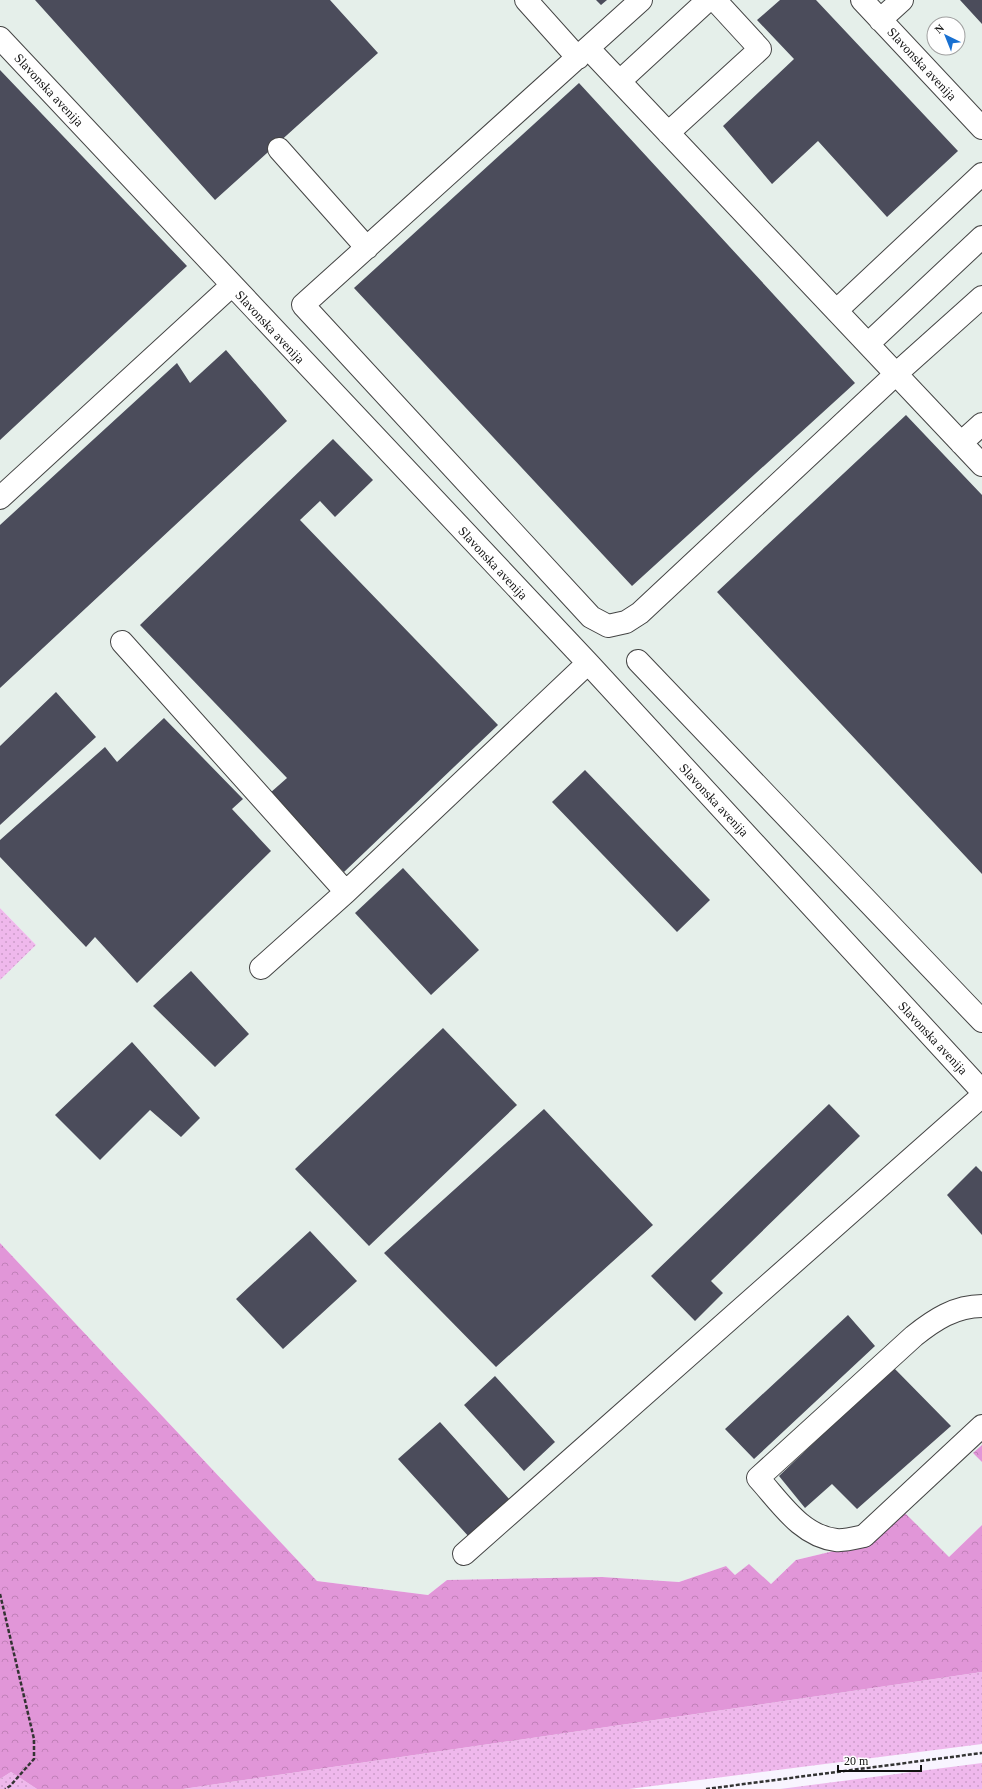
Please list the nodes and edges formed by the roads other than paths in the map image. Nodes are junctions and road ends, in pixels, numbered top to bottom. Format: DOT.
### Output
graph roads {
  1 [pos="526,0"];
  2 [pos="641,0"];
  3 [pos="708,0"];
  4 [pos="715,0"];
  5 [pos="862,0"];
  6 [pos="902,0"];
  7 [pos="880,20"];
  8 [pos="0,38"];
  9 [pos="583,53"];
  10 [pos="620,82"];
  11 [pos="982,128"];
  12 [pos="668,133"];
  13 [pos="279,149"];
  14 [pos="982,174"];
  15 [pos="982,237"];
  16 [pos="367,248"];
  17 [pos="231,286"];
  18 [pos="982,297"];
  19 [pos="837,310"];
  20 [pos="869,343"];
  21 [pos="897,373"];
  22 [pos="982,424"];
  23 [pos="961,443"];
  24 [pos="982,465"];
  25 [pos="0,498"];
  26 [pos="122,642"];
  27 [pos="638,661"];
  28 [pos="588,663"];
  29 [pos="346,892"];
  30 [pos="261,968"];
  31 [pos="982,1021"];
  32 [pos="982,1091"];
  33 [pos="982,1096"];
  34 [pos="982,1306"];
  35 [pos="982,1426"];
  36 [pos="464,1554"];
  1 -- 9 [label="street"];
  2 -- 9 [label="street"];
  3 -- 10 [label="street"];
  4 -- 12 [label="street"];
  5 -- 7 [label="street, Slavonska avenija"];
  6 -- 7 [label="street"];
  7 -- 11 [label="street, Slavonska avenija"];
  8 -- 17 [label="street, Slavonska avenija"];
  9 -- 10 [label="street"];
  9 -- 16 [label="street"];
  10 -- 12 [label="street"];
  12 -- 19 [label="street"];
  13 -- 16 [label="street"];
  14 -- 19 [label="street"];
  15 -- 20 [label="street"];
  16 -- 21 [label="street"];
  17 -- 25 [label="street"];
  17 -- 28 [label="street, Slavonska avenija"];
  18 -- 21 [label="street"];
  19 -- 20 [label="street"];
  20 -- 21 [label="street"];
  21 -- 23 [label="street"];
  22 -- 23 [label="street"];
  23 -- 24 [label="street"];
  26 -- 29 [label="street"];
  27 -- 31 [label="street"];
  28 -- 29 [label="street"];
  28 -- 32 [label="street, Slavonska avenija"];
  29 -- 30 [label="street"];
  33 -- 36 [label="street"];
  34 -- 35 [label="street"];
}
